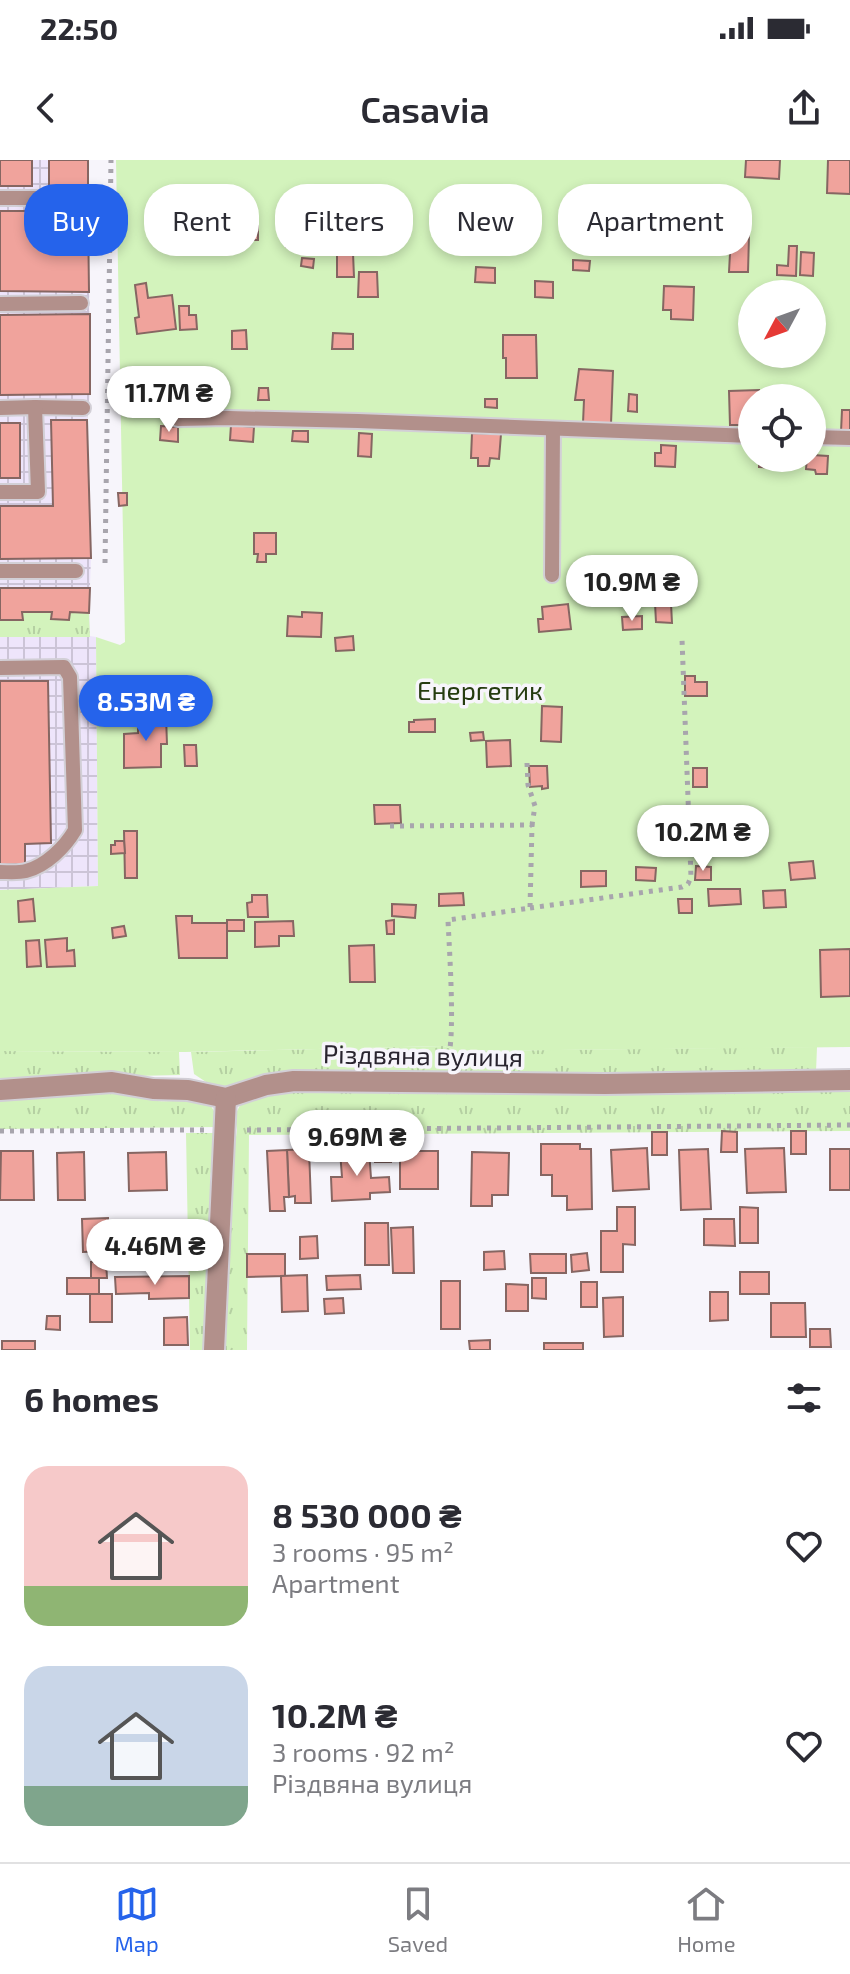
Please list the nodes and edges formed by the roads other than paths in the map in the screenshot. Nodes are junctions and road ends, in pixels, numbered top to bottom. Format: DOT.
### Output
graph roads {
  1 [pos="0,198"];
  2 [pos="24,198"];
  3 [pos="81,303"];
  4 [pos="0,304"];
  5 [pos="35,407"];
  6 [pos="0,408"];
  7 [pos="83,408"];
  8 [pos="178,419"];
  9 [pos="553,429"];
  10 [pos="738,436"];
  11 [pos="826,437"];
  12 [pos="850,438"];
  13 [pos="0,492"];
  14 [pos="0,571"];
  15 [pos="76,571"];
  16 [pos="552,575"];
  17 [pos="0,668"];
  18 [pos="0,872"];
  19 [pos="850,1080"];
  20 [pos="0,1090"];
  21 [pos="226,1098"];
  22 [pos="214,1350"];
  1 -- 2 [label="lane"];
  3 -- 4 [label="lane"];
  5 -- 6 [label="lane"];
  5 -- 7 [label="lane"];
  5 -- 13 [label="lane"];
  8 -- 9 [label="lane"];
  9 -- 10 [label="lane"];
  9 -- 16 [label="lane"];
  11 -- 12 [label="lane"];
  14 -- 15 [label="lane"];
  17 -- 18 [label="lane"];
  19 -- 21 [label="street, Різдвяна вулиця"];
  20 -- 21 [label="street, Різдвяна вулиця"];
  21 -- 22 [label="street"];
}
